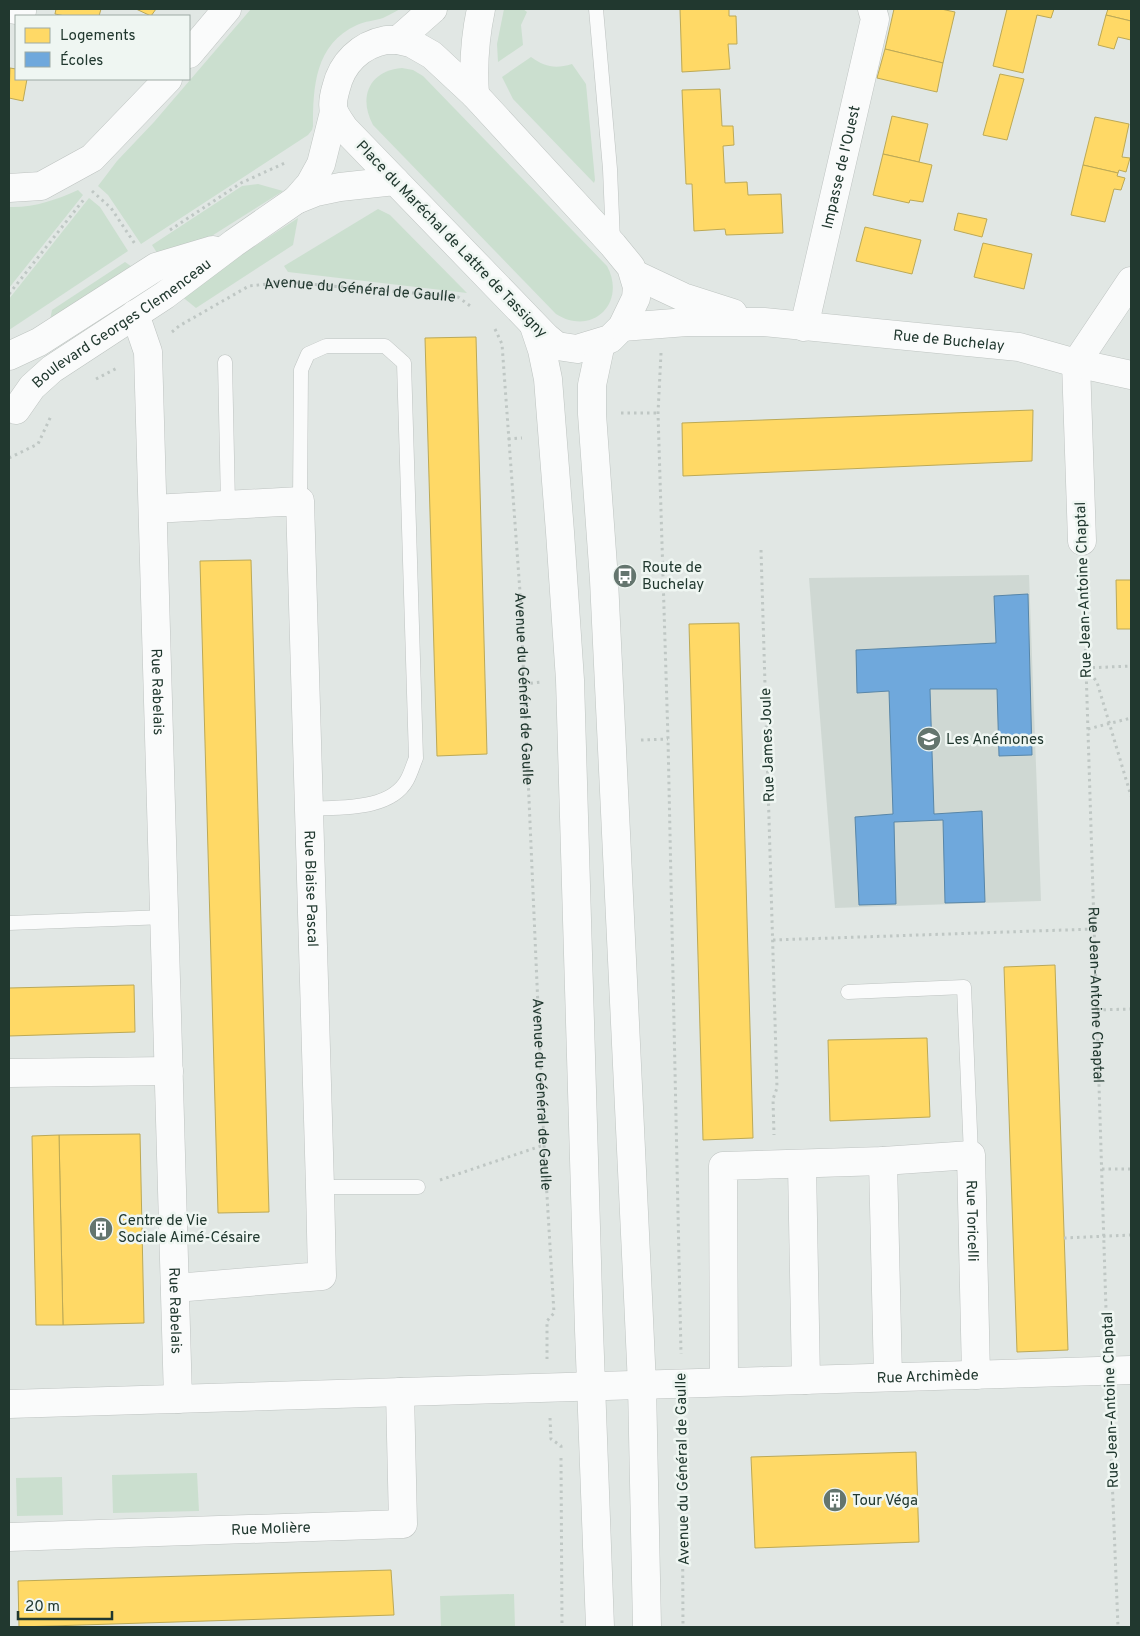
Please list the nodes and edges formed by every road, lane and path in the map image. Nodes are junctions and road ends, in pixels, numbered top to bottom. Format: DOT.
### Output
graph roads {
  1 [pos="227,9"];
  2 [pos="433,9"];
  3 [pos="481,9"];
  4 [pos="596,9"];
  5 [pos="872,9"];
  6 [pos="398,40"];
  7 [pos="190,53"];
  8 [pos="167,80"];
  9 [pos="475,95"];
  10 [pos="334,112"];
  11 [pos="395,181"];
  12 [pos="9,188"];
  13 [pos="296,200"];
  14 [pos="234,242"];
  15 [pos="613,245"];
  16 [pos="151,271"];
  17 [pos="634,274"];
  18 [pos="1131,281"];
  19 [pos="9,294"];
  20 [pos="474,309"];
  21 [pos="136,314"];
  22 [pos="764,322"];
  23 [pos="664,324"];
  24 [pos="534,326"];
  25 [pos="804,327"];
  26 [pos="494,328"];
  27 [pos="612,335"];
  28 [pos="148,352"];
  29 [pos="9,356"];
  30 [pos="225,362"];
  31 [pos="1076,363"];
  32 [pos="9,373"];
  33 [pos="1131,374"];
  34 [pos="92,381"];
  35 [pos="52,413"];
  36 [pos="12,416"];
  37 [pos="9,458"];
  38 [pos="300,501"];
  39 [pos="228,505"];
  40 [pos="153,509"];
  41 [pos="1082,541"];
  42 [pos="761,550"];
  43 [pos="1131,666"];
  44 [pos="1086,668"];
  45 [pos="1131,718"];
  46 [pos="1110,724"];
  47 [pos="1088,729"];
  48 [pos="1131,796"];
  49 [pos="309,809"];
  50 [pos="165,917"];
  51 [pos="9,923"];
  52 [pos="1094,929"];
  53 [pos="773,940"];
  54 [pos="848,992"];
  55 [pos="1131,1009"];
  56 [pos="1097,1010"];
  57 [pos="169,1071"];
  58 [pos="9,1073"];
  59 [pos="544,1145"];
  60 [pos="970,1155"];
  61 [pos="883,1162"];
  62 [pos="774,1165"];
  63 [pos="802,1165"];
  64 [pos="1131,1168"];
  65 [pos="1102,1169"];
  66 [pos="320,1187"];
  67 [pos="418,1187"];
  68 [pos="1131,1235"];
  69 [pos="1104,1236"];
  70 [pos="1064,1238"];
  71 [pos="175,1288"];
  72 [pos="1120,1371"];
  73 [pos="976,1375"];
  74 [pos="888,1377"];
  75 [pos="806,1380"];
  76 [pos="724,1382"];
  77 [pos="681,1383"];
  78 [pos="642,1385"];
  79 [pos="591,1386"];
  80 [pos="549,1387"];
  81 [pos="400,1392"];
  82 [pos="178,1399"];
  83 [pos="9,1404"];
  84 [pos="550,1429"];
  85 [pos="9,1537"];
  86 [pos="562,1627"];
  87 [pos="600,1627"];
  88 [pos="647,1627"];
  89 [pos="683,1627"];
  90 [pos="1118,1627"];
  1 -- 7 [label="street"];
  2 -- 6 [label="street"];
  3 -- 9 [label="street"];
  4 -- 15 [label="lane"];
  5 -- 25 [label="street, Impasse de l'Ouest"];
  6 -- 9 [label="street"];
  6 -- 10 [label="street"];
  8 -- 12 [label="street"];
  9 -- 15 [label="street"];
  10 -- 11 [label="street, Place du Maréchal de Lattre de Tassigny"];
  10 -- 13 [label="street"];
  11 -- 13 [label="street"];
  11 -- 24 [label="street, Place du Maréchal de Lattre de Tassigny"];
  13 -- 14 [label="street, Boulevard Georges Clemenceau"];
  14 -- 16 [label="street, Boulevard Georges Clemenceau"];
  14 -- 21 [label="street, Boulevard Georges Clemenceau"];
  15 -- 17 [label="street"];
  16 -- 19 [label="path"];
  16 -- 29 [label="street, Boulevard Georges Clemenceau"];
  17 -- 22 [label="street, Rue de Buchelay"];
  17 -- 27 [label="street"];
  18 -- 31 [label="street"];
  20 -- 28 [label="path, Avenue du Général de Gaulle"];
  21 -- 28 [label="street, Rue Rabelais"];
  21 -- 36 [label="street, Boulevard Georges Clemenceau"];
  22 -- 23 [label="street, Rue de Buchelay"];
  22 -- 25 [label="street, Rue de Buchelay"];
  23 -- 27 [label="street, Rue de Buchelay"];
  23 -- 77 [label="path, Avenue du Général de Gaulle"];
  24 -- 27 [label="street, Place du Maréchal de Lattre de Tassigny"];
  24 -- 79 [label="street"];
  25 -- 31 [label="street, Rue de Buchelay"];
  26 -- 59 [label="path, Avenue du Général de Gaulle"];
  27 -- 78 [label="street"];
  28 -- 34 [label="path, Avenue du Général de Gaulle"];
  28 -- 40 [label="street, Rue Rabelais"];
  30 -- 39 [label="lane"];
  31 -- 33 [label="street, Rue de Buchelay"];
  31 -- 41 [label="street, Rue Jean-Antoine Chaptal"];
  32 -- 36 [label="street"];
  35 -- 37 [label="path"];
  38 -- 39 [label="street"];
  38 -- 49 [label="street, Rue Blaise Pascal"];
  38 -- 49 [label="lane"];
  39 -- 40 [label="street"];
  40 -- 50 [label="street, Rue Rabelais"];
  41 -- 44 [label="path, Rue Jean-Antoine Chaptal"];
  42 -- 53 [label="path, Rue James Joule"];
  43 -- 44 [label="path"];
  44 -- 46 [label="path"];
  44 -- 47 [label="path, Rue Jean-Antoine Chaptal"];
  45 -- 46 [label="path"];
  46 -- 47 [label="path"];
  46 -- 48 [label="path"];
  47 -- 52 [label="path, Rue Jean-Antoine Chaptal"];
  49 -- 66 [label="street, Rue Blaise Pascal"];
  50 -- 51 [label="lane"];
  50 -- 57 [label="street, Rue Rabelais"];
  52 -- 53 [label="path"];
  52 -- 56 [label="path, Rue Jean-Antoine Chaptal"];
  53 -- 62 [label="path, Rue James Joule"];
  54 -- 60 [label="lane"];
  55 -- 56 [label="path"];
  56 -- 65 [label="path, Rue Jean-Antoine Chaptal"];
  57 -- 58 [label="street"];
  57 -- 71 [label="street, Rue Rabelais"];
  59 -- 67 [label="path"];
  59 -- 80 [label="path, Avenue du Général de Gaulle"];
  60 -- 61 [label="street"];
  60 -- 73 [label="street, Rue Toricelli"];
  61 -- 63 [label="street"];
  61 -- 74 [label="street"];
  62 -- 63 [label="street"];
  62 -- 76 [label="street"];
  63 -- 75 [label="street"];
  64 -- 65 [label="path"];
  65 -- 69 [label="path, Rue Jean-Antoine Chaptal"];
  66 -- 67 [label="lane"];
  66 -- 71 [label="street, Rue Blaise Pascal"];
  68 -- 69 [label="path"];
  69 -- 70 [label="path"];
  69 -- 72 [label="path, Rue Jean-Antoine Chaptal"];
  71 -- 82 [label="street, Rue Rabelais"];
  72 -- 73 [label="street, Rue Archimède"];
  72 -- 90 [label="path, Rue Jean-Antoine Chaptal"];
  73 -- 74 [label="street, Rue Archimède"];
  74 -- 75 [label="street, Rue Archimède"];
  75 -- 76 [label="street, Rue Archimède"];
  76 -- 77 [label="street"];
  77 -- 78 [label="street"];
  77 -- 89 [label="path, Avenue du Général de Gaulle"];
  78 -- 79 [label="street"];
  78 -- 88 [label="street"];
  79 -- 80 [label="street"];
  79 -- 87 [label="street"];
  80 -- 81 [label="street"];
  81 -- 82 [label="street"];
  81 -- 85 [label="street, Rue Molière"];
  82 -- 83 [label="street"];
  84 -- 86 [label="path"];
}
